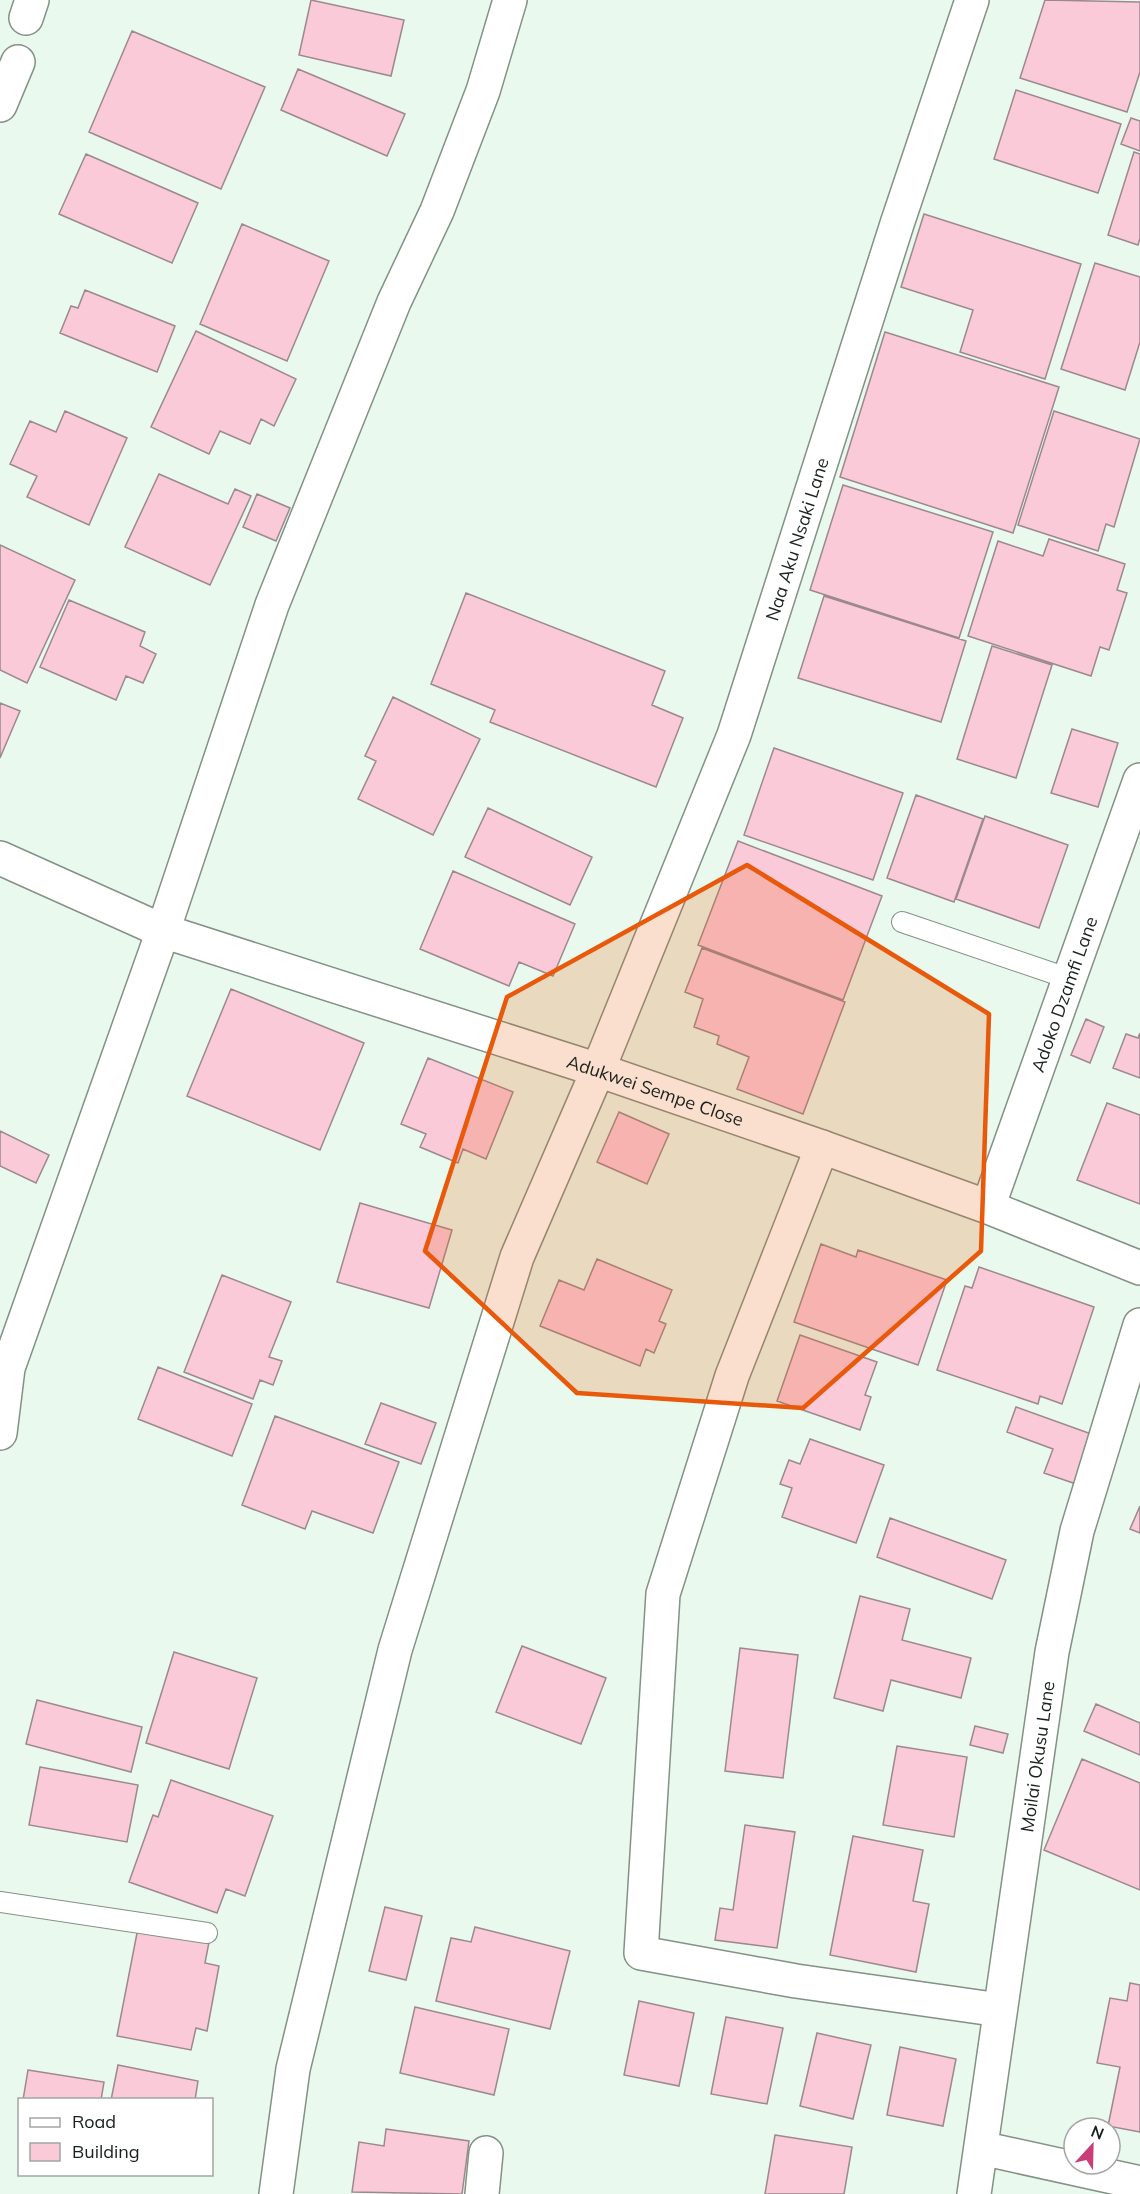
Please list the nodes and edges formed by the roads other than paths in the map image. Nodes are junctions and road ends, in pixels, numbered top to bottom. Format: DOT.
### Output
graph roads {
  1 [pos="510,0"];
  2 [pos="972,0"];
  3 [pos="18,62"];
  4 [pos="0,105"];
  5 [pos="1140,780"];
  6 [pos="0,858"];
  7 [pos="902,922"];
  8 [pos="163,931"];
  9 [pos="1070,979"];
  10 [pos="597,1070"];
  11 [pos="822,1147"];
  12 [pos="988,1207"];
  13 [pos="1140,1268"];
  14 [pos="1140,1325"];
  15 [pos="0,1434"];
  16 [pos="0,1902"];
  17 [pos="207,1933"];
  18 [pos="1000,2010"];
  19 [pos="981,2148"];
  20 [pos="486,2153"];
  21 [pos="1140,2183"];
  22 [pos="276,2194"];
  23 [pos="482,2194"];
  24 [pos="974,2194"];
  1 -- 8 [label="street"];
  2 -- 10 [label="street, Naa Aku Nsaki Lane"];
  3 -- 4 [label="street"];
  5 -- 9 [label="street, Adoko Dzamfi Lane"];
  6 -- 8 [label="street, Adukwei Sempe Close"];
  7 -- 9 [label="lane"];
  8 -- 10 [label="street, Adukwei Sempe Close"];
  8 -- 15 [label="street"];
  9 -- 12 [label="street, Adoko Dzamfi Lane"];
  10 -- 11 [label="street, Adukwei Sempe Close"];
  10 -- 22 [label="street, Naa Aku Nsaki Lane"];
  11 -- 12 [label="street, Adukwei Sempe Close"];
  11 -- 18 [label="street"];
  12 -- 13 [label="street, Adukwei Sempe Close"];
  14 -- 18 [label="street, Moilai Okusu Lane"];
  16 -- 17 [label="lane"];
  18 -- 19 [label="street, Moilai Okusu Lane"];
  19 -- 21 [label="street"];
  19 -- 24 [label="street, Moilai Okusu Lane"];
  20 -- 23 [label="street"];
}
